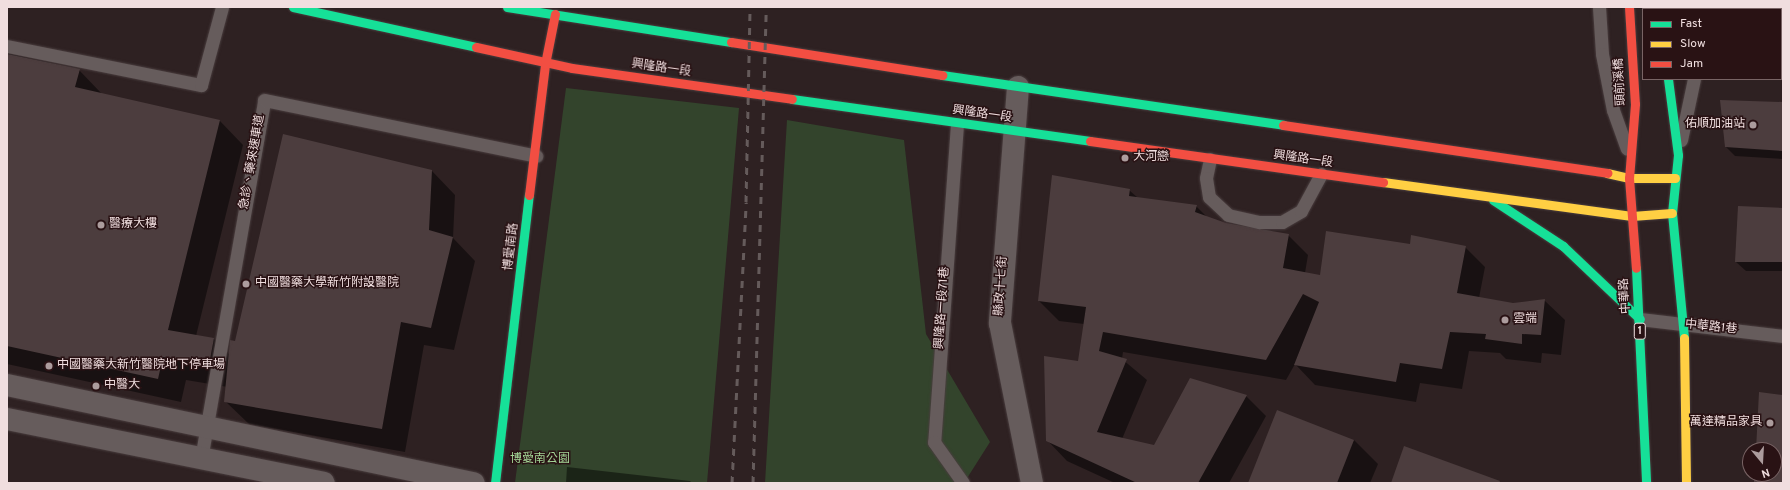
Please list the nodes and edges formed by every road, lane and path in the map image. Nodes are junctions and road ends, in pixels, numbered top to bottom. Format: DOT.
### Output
graph roads {
  1 [pos="222,7"];
  2 [pos="293,7"];
  3 [pos="507,7"];
  4 [pos="1599,7"];
  5 [pos="1629,7"];
  6 [pos="554,14"];
  7 [pos="7,46"];
  8 [pos="545,64"];
  9 [pos="1668,80"];
  10 [pos="1694,80"];
  11 [pos="1018,87"];
  12 [pos="957,124"];
  13 [pos="1012,132"];
  14 [pos="1629,155"];
  15 [pos="1678,155"];
  16 [pos="536,156"];
  17 [pos="1210,159"];
  18 [pos="1321,174"];
  19 [pos="1629,178"];
  20 [pos="1675,178"];
  21 [pos="1489,197"];
  22 [pos="1672,213"];
  23 [pos="1632,216"];
  24 [pos="1640,319"];
  25 [pos="1684,326"];
  26 [pos="1783,336"];
  27 [pos="7,385"];
  28 [pos="7,420"];
  29 [pos="207,426"];
  30 [pos="201,459"];
  31 [pos="324,483"];
  32 [pos="474,483"];
  33 [pos="495,483"];
  34 [pos="963,483"];
  35 [pos="1032,483"];
  36 [pos="1646,483"];
  37 [pos="1686,483"];
  1 -- 7 [label="lane"];
  2 -- 8 [label="street, 興隆路一段"];
  3 -- 6 [label="street"];
  4 -- 14 [label="lane, 1"];
  5 -- 14 [label="street, 頭前溪橋 / 1"];
  6 -- 8 [label="street, 博愛南路"];
  6 -- 11 [label="street"];
  8 -- 12 [label="street, 興隆路一段"];
  8 -- 16 [label="street, 博愛南路"];
  9 -- 15 [label="street"];
  10 -- 15 [label="lane"];
  11 -- 13 [label="street, 縣政十七街"];
  11 -- 19 [label="street"];
  12 -- 13 [label="street, 興隆路一段"];
  12 -- 34 [label="lane, 興隆路一段71巷"];
  13 -- 17 [label="street, 興隆路一段"];
  13 -- 35 [label="street, 縣政十七街"];
  14 -- 19 [label="street, 中華路 / 1"];
  15 -- 20 [label="street"];
  16 -- 29 [label="lane, 急診、藥來速車道"];
  16 -- 33 [label="street, 博愛南路"];
  17 -- 18 [label="street, 興隆路一段"];
  17 -- 18 [label="lane"];
  18 -- 21 [label="street, 興隆路一段"];
  19 -- 20 [label="street"];
  19 -- 23 [label="street, 中華路 / 1"];
  20 -- 22 [label="street"];
  21 -- 23 [label="street, 興隆路一段"];
  21 -- 24 [label="street"];
  22 -- 23 [label="street, 興隆路一段"];
  22 -- 25 [label="street"];
  23 -- 24 [label="street, 中華路 / 1"];
  24 -- 25 [label="lane, 中華路1巷"];
  24 -- 36 [label="street, 中華路 / 1"];
  25 -- 26 [label="lane, 中華路1巷"];
  25 -- 37 [label="street"];
  27 -- 29 [label="street"];
  28 -- 30 [label="street"];
  29 -- 30 [label="lane"];
  29 -- 32 [label="street"];
  30 -- 31 [label="street"];
}
